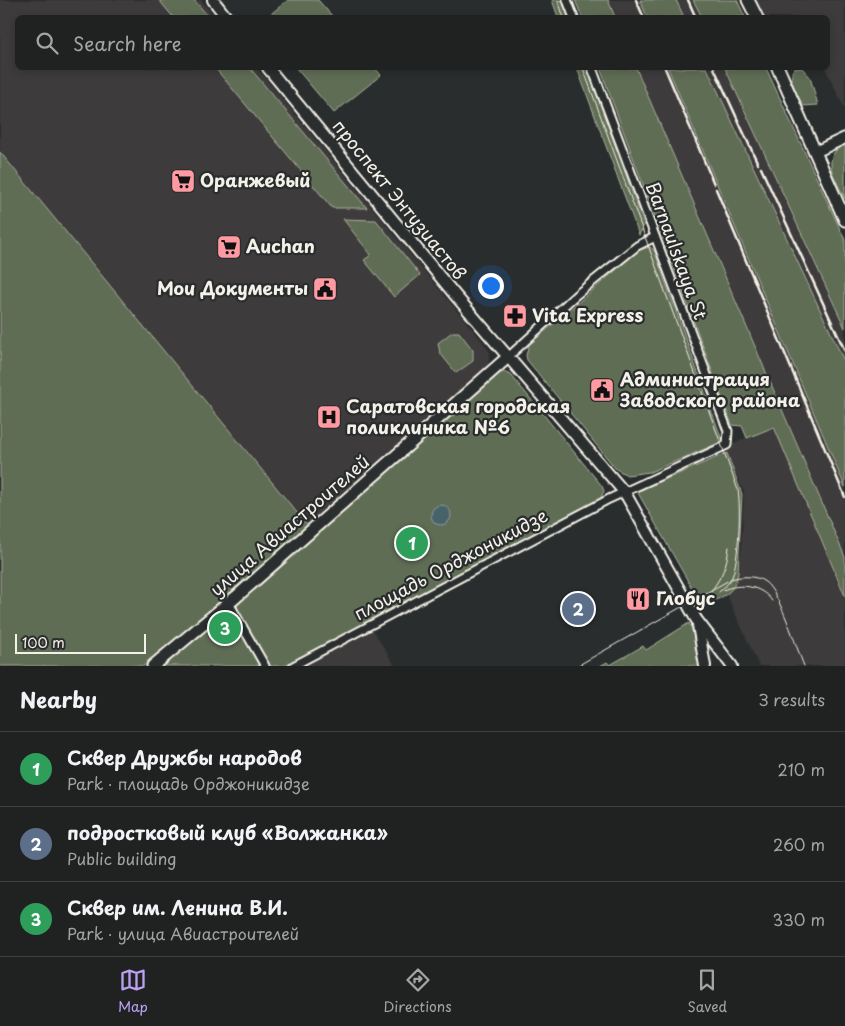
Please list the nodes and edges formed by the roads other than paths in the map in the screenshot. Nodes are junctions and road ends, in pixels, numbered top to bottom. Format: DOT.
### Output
graph roads {
  1 [pos="213,0"];
  2 [pos="567,0"];
  3 [pos="748,0"];
  4 [pos="225,15"];
  5 [pos="573,15"];
  6 [pos="756,15"];
  7 [pos="270,70"];
  8 [pos="593,70"];
  9 [pos="779,70"];
  10 [pos="845,138"];
  11 [pos="815,152"];
  12 [pos="845,220"];
  13 [pos="655,237"];
  14 [pos="508,357"];
  15 [pos="727,445"];
  16 [pos="625,493"];
  17 [pos="229,603"];
  18 [pos="696,619"];
  19 [pos="153,666"];
  20 [pos="266,666"];
  21 [pos="292,666"];
  22 [pos="705,666"];
  23 [pos="732,666"];
  1 -- 4 [label="main road"];
  2 -- 5 [label="street"];
  3 -- 6 [label="main road"];
  7 -- 14 [label="main road, проспект Энтузиастов"];
  8 -- 13 [label="street, Barnaulskaya St"];
  9 -- 11 [label="main road"];
  10 -- 11 [label="main road"];
  11 -- 12 [label="main road"];
  13 -- 14 [label="street, улица Авиастроителей"];
  13 -- 15 [label="street, Barnaulskaya St"];
  14 -- 16 [label="main road, проспект Энтузиастов"];
  14 -- 17 [label="main road, улица Авиастроителей"];
  15 -- 16 [label="street, площадь Орджоникидзе"];
  16 -- 18 [label="main road, проспект Энтузиастов"];
  16 -- 21 [label="street, площадь Орджоникидзе"];
  17 -- 19 [label="main road, улица Авиастроителей"];
  17 -- 20 [label="street"];
  18 -- 22 [label="main road, проспект Энтузиастов"];
  18 -- 23 [label="main road, проспект Энтузиастов"];
}
